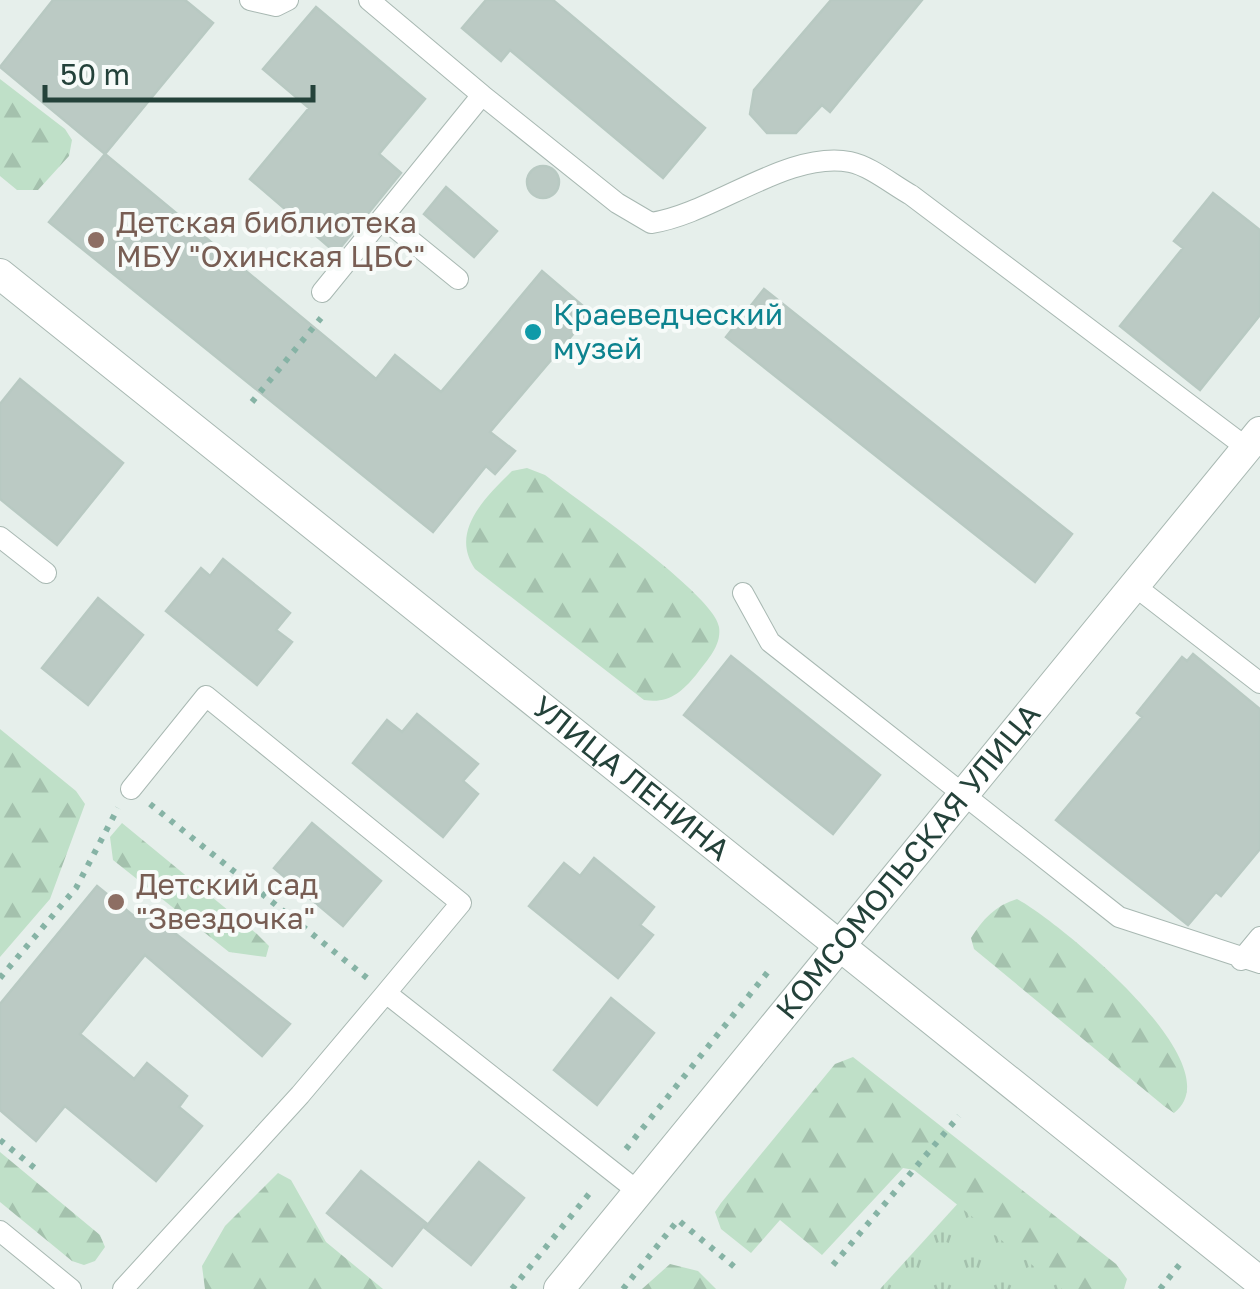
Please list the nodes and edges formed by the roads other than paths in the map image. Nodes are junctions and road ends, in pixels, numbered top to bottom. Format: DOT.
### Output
graph roads {
  1 [pos="250,0"];
  2 [pos="288,0"];
  3 [pos="369,0"];
  4 [pos="482,95"];
  5 [pos="383,218"];
  6 [pos="0,274"];
  7 [pos="458,279"];
  8 [pos="322,292"];
  9 [pos="1254,440"];
  10 [pos="0,537"];
  11 [pos="46,573"];
  12 [pos="1136,588"];
  13 [pos="743,593"];
  14 [pos="1260,683"];
  15 [pos="131,788"];
  16 [pos="966,794"];
  17 [pos="1260,937"];
  18 [pos="838,948"];
  19 [pos="1250,962"];
  20 [pos="386,993"];
  21 [pos="640,1192"];
  22 [pos="0,1231"];
  23 [pos="1260,1282"];
  24 [pos="71,1289"];
  25 [pos="123,1289"];
  26 [pos="560,1289"];
  1 -- 2 [label="lane"];
  3 -- 4 [label="lane"];
  4 -- 5 [label="lane"];
  4 -- 9 [label="lane"];
  5 -- 7 [label="lane"];
  5 -- 8 [label="lane"];
  6 -- 18 [label="street, УЛИЦА ЛЕНИНА"];
  9 -- 12 [label="street, КОМСОМОЛЬСКАЯ УЛИЦА"];
  10 -- 11 [label="lane"];
  12 -- 14 [label="lane"];
  12 -- 16 [label="street, КОМСОМОЛЬСКАЯ УЛИЦА"];
  13 -- 16 [label="lane"];
  15 -- 20 [label="lane"];
  16 -- 18 [label="street, КОМСОМОЛЬСКАЯ УЛИЦА"];
  16 -- 19 [label="lane"];
  17 -- 19 [label="lane"];
  18 -- 21 [label="street, КОМСОМОЛЬСКАЯ УЛИЦА"];
  18 -- 23 [label="street, УЛИЦА ЛЕНИНА"];
  20 -- 21 [label="lane"];
  20 -- 25 [label="lane"];
  21 -- 26 [label="street, КОМСОМОЛЬСКАЯ УЛИЦА"];
  22 -- 24 [label="lane"];
}
